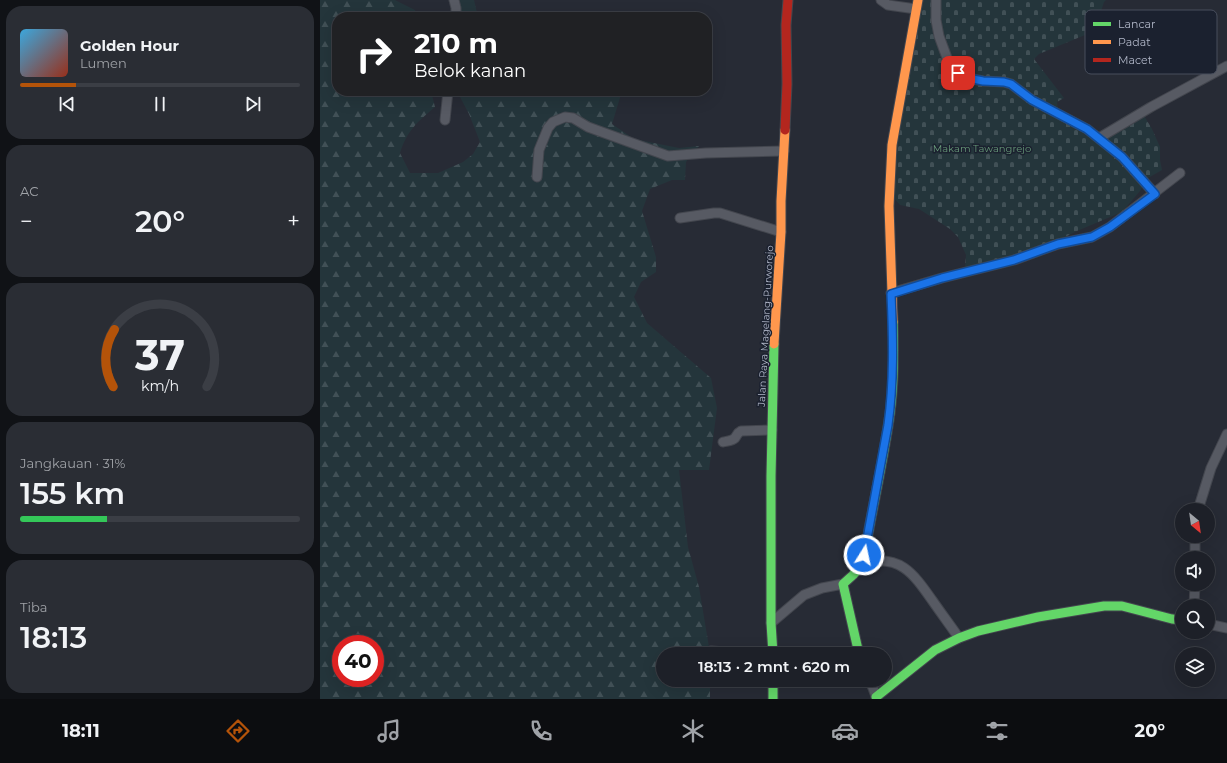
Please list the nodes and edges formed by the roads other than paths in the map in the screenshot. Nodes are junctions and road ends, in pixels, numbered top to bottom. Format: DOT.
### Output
graph roads {
  1 [pos="454,0"];
  2 [pos="788,0"];
  3 [pos="881,0"];
  4 [pos="936,0"];
  5 [pos="917,5"];
  6 [pos="456,12"];
  7 [pos="1227,66"];
  8 [pos="1217,71"];
  9 [pos="1212,74"];
  10 [pos="447,96"];
  11 [pos="445,120"];
  12 [pos="1099,138"];
  13 [pos="784,151"];
  14 [pos="1180,173"];
  15 [pos="537,177"];
  16 [pos="1155,194"];
  17 [pos="680,218"];
  18 [pos="781,232"];
  19 [pos="891,294"];
  20 [pos="772,430"];
  21 [pos="1227,434"];
  22 [pos="724,442"];
  23 [pos="1200,503"];
  24 [pos="863,563"];
  25 [pos="843,584"];
  26 [pos="1175,619"];
  27 [pos="771,623"];
  28 [pos="1215,625"];
  29 [pos="1227,628"];
  30 [pos="959,638"];
  31 [pos="773,647"];
  32 [pos="857,647"];
  33 [pos="773,687"];
  34 [pos="873,687"];
  35 [pos="877,698"];
  36 [pos="773,699"];
  1 -- 6 [label="street"];
  2 -- 13 [label="street, Jalan Raya Magelang-Purworejo"];
  3 -- 5 [label="street"];
  4 -- 12 [label="street"];
  5 -- 19 [label="street"];
  7 -- 8 [label="street"];
  9 -- 12 [label="street"];
  10 -- 11 [label="street"];
  12 -- 16 [label="street"];
  13 -- 15 [label="street"];
  13 -- 18 [label="street, Jalan Raya Magelang-Purworejo"];
  14 -- 16 [label="street"];
  16 -- 19 [label="street"];
  17 -- 18 [label="street"];
  18 -- 20 [label="street, Jalan Raya Magelang-Purworejo"];
  19 -- 24 [label="street"];
  20 -- 22 [label="street"];
  20 -- 27 [label="street, Jalan Raya Magelang-Purworejo"];
  21 -- 23 [label="street"];
  24 -- 25 [label="street"];
  24 -- 30 [label="street"];
  25 -- 27 [label="street"];
  25 -- 32 [label="street"];
  26 -- 30 [label="street"];
  27 -- 31 [label="street, Jalan Raya Magelang-Purworejo"];
  28 -- 29 [label="street"];
  30 -- 35 [label="street"];
  33 -- 36 [label="street"];
  34 -- 35 [label="street"];
}
